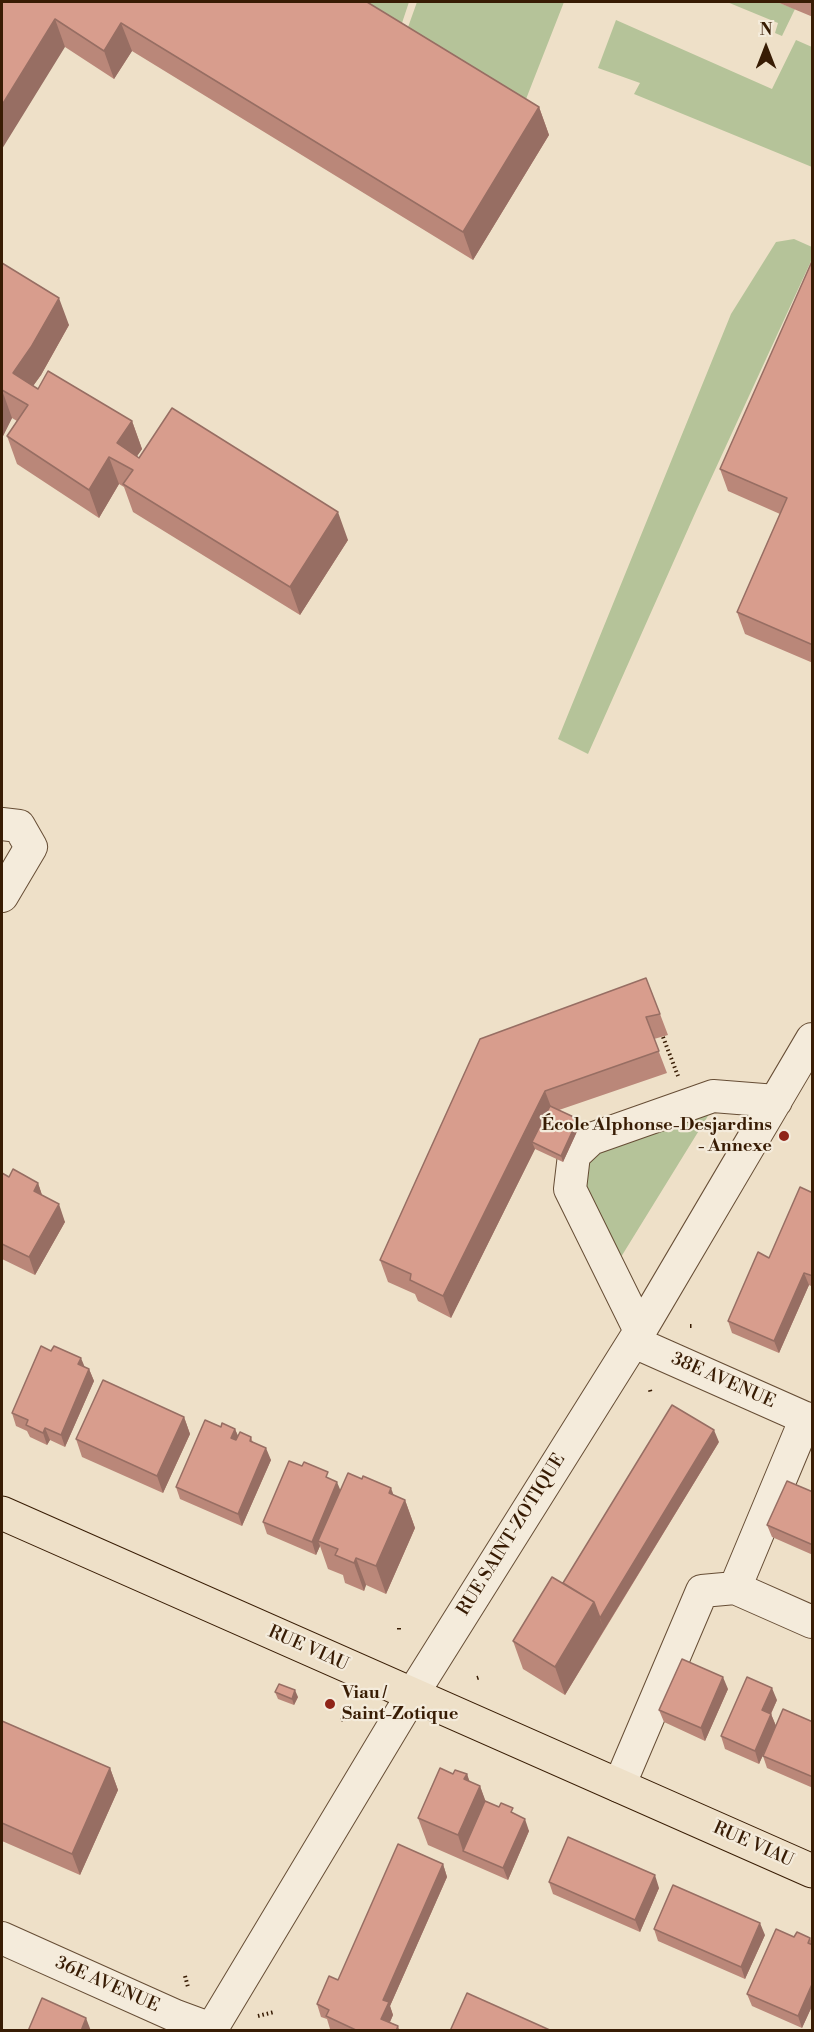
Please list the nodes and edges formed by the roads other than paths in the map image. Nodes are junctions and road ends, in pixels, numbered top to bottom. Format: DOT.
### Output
graph roads {
  1 [pos="2,824"];
  2 [pos="2,896"];
  3 [pos="813,1039"];
  4 [pos="776,1101"];
  5 [pos="637,1336"];
  6 [pos="809,1420"];
  7 [pos="2,1513"];
  8 [pos="735,1588"];
  9 [pos="813,1622"];
  10 [pos="412,1695"];
  11 [pos="619,1785"];
  12 [pos="813,1871"];
  13 [pos="2,1938"];
  14 [pos="212,2030"];
  1 -- 2 [label="street"];
  3 -- 4 [label="street, RUE SAINT-ZOTIQUE"];
  4 -- 5 [label="street, RUE SAINT-ZOTIQUE"];
  4 -- 5 [label="street"];
  5 -- 6 [label="street, 38E AVENUE"];
  5 -- 10 [label="street, RUE SAINT-ZOTIQUE"];
  6 -- 8 [label="street"];
  7 -- 10 [label="main road, RUE VIAU"];
  8 -- 9 [label="street"];
  8 -- 11 [label="street"];
  10 -- 11 [label="main road, RUE VIAU"];
  10 -- 14 [label="street, RUE SAINT-ZOTIQUE"];
  11 -- 12 [label="main road, RUE VIAU"];
  13 -- 14 [label="street, 36E AVENUE"];
}
